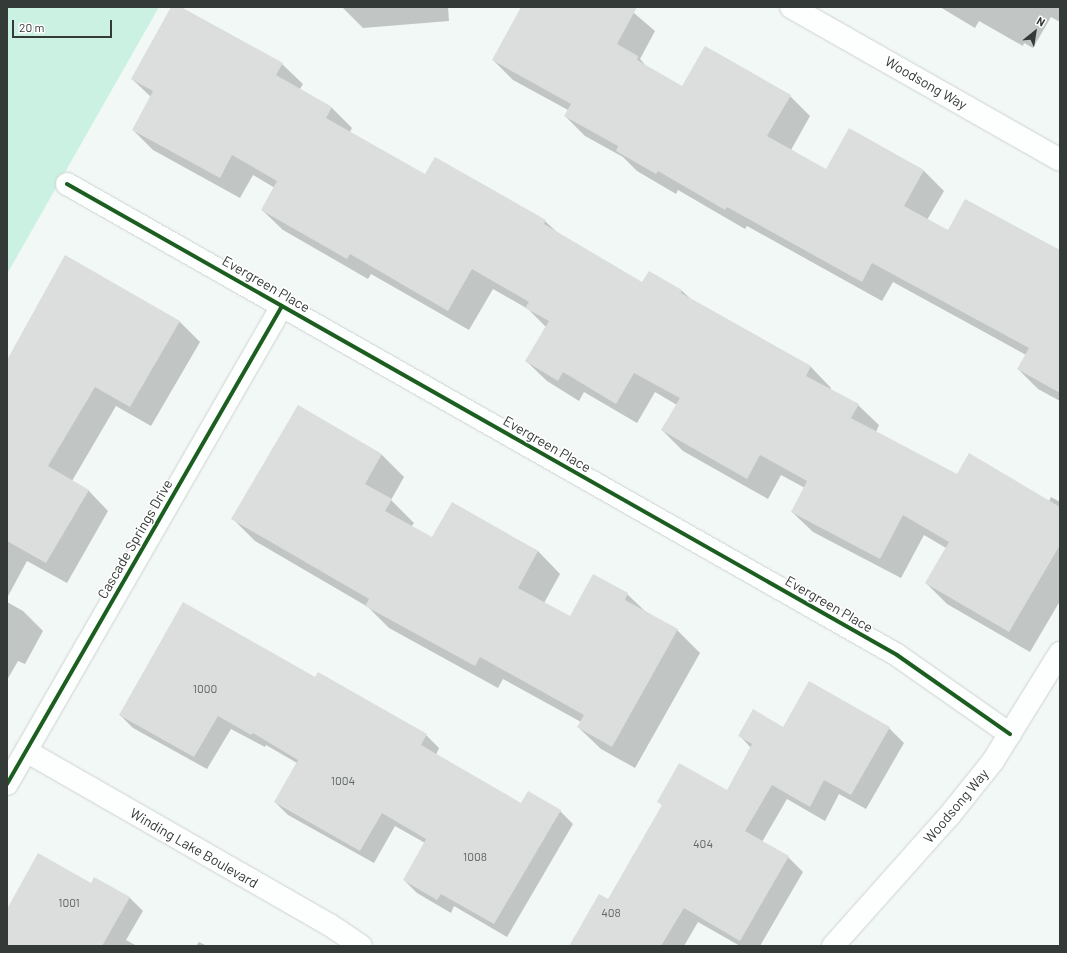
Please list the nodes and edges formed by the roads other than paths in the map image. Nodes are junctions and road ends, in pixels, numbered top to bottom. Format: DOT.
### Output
graph roads {
  1 [pos="791,7"];
  2 [pos="1060,160"];
  3 [pos="67,184"];
  4 [pos="282,306"];
  5 [pos="1060,653"];
  6 [pos="1010,734"];
  7 [pos="26,751"];
  8 [pos="7,784"];
  9 [pos="361,946"];
  10 [pos="833,946"];
  1 -- 2 [label="street, Woodsong Way"];
  3 -- 4 [label="street, Evergreen Place"];
  4 -- 6 [label="street, Evergreen Place"];
  4 -- 7 [label="street, Cascade Springs Drive"];
  5 -- 6 [label="street, Woodsong Way"];
  6 -- 10 [label="street, Woodsong Way"];
  7 -- 8 [label="street, Cascade Springs Drive"];
  7 -- 9 [label="street, Winding Lake Boulevard"];
}
